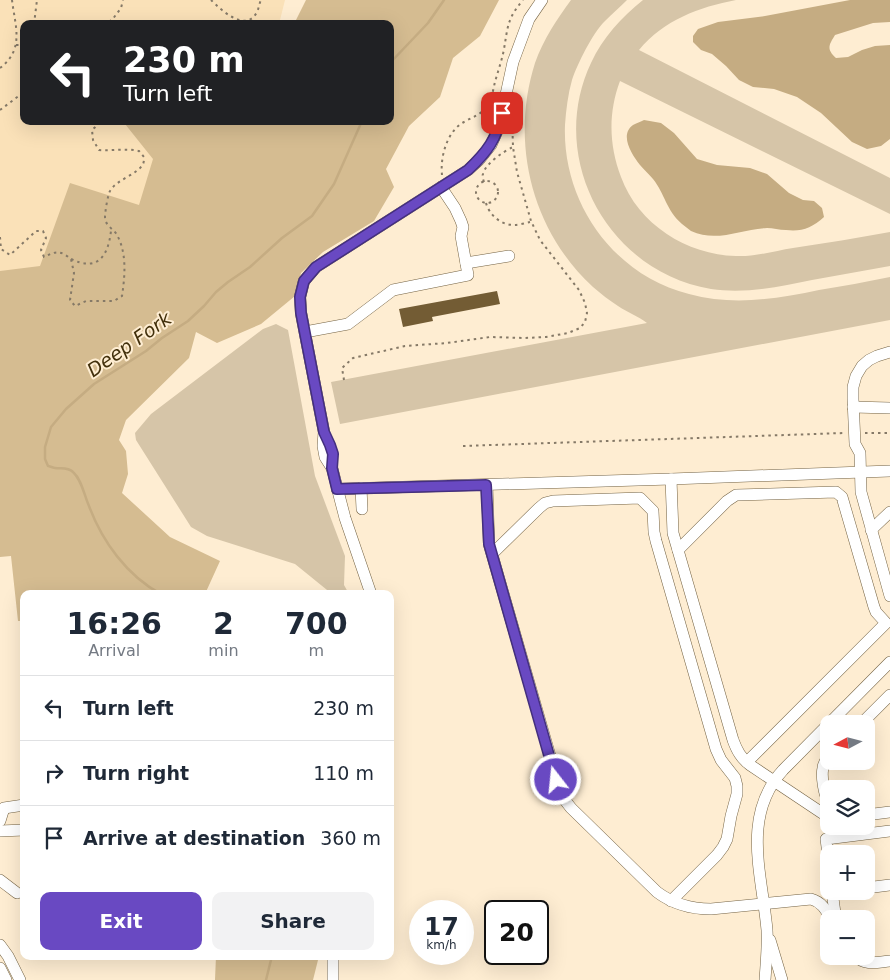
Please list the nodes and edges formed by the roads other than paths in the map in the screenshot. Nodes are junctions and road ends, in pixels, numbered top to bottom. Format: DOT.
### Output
graph roads {
  1 [pos="542,0"];
  2 [pos="444,186"];
  3 [pos="509,256"];
  4 [pos="466,263"];
  5 [pos="305,332"];
  6 [pos="890,352"];
  7 [pos="853,407"];
  8 [pos="890,408"];
  9 [pos="890,471"];
  10 [pos="861,472"];
  11 [pos="836,473"];
  12 [pos="671,479"];
  13 [pos="486,485"];
  14 [pos="360,488"];
  15 [pos="337,489"];
  16 [pos="836,492"];
  17 [pos="362,509"];
  18 [pos="890,512"];
  19 [pos="871,530"];
  20 [pos="678,550"];
  21 [pos="492,554"];
  22 [pos="370,590"];
  23 [pos="890,596"];
  24 [pos="890,662"];
  25 [pos="890,695"];
  26 [pos="870,715"];
  27 [pos="747,762"];
  28 [pos="774,781"];
  29 [pos="20,806"];
  30 [pos="2,808"];
  31 [pos="820,812"];
  32 [pos="890,812"];
  33 [pos="875,814"];
  34 [pos="0,821"];
  35 [pos="20,830"];
  36 [pos="0,831"];
  37 [pos="890,832"];
  38 [pos="827,845"];
  39 [pos="0,880"];
  40 [pos="890,885"];
  41 [pos="875,887"];
  42 [pos="17,893"];
  43 [pos="670,901"];
  44 [pos="763,903"];
  45 [pos="825,910"];
  46 [pos="767,931"];
  47 [pos="0,945"];
  48 [pos="333,960"];
  49 [pos="890,961"];
  50 [pos="875,963"];
  51 [pos="0,968"];
  52 [pos="6,980"];
  53 [pos="20,980"];
  54 [pos="333,980"];
  55 [pos="765,980"];
  56 [pos="782,980"];
  1 -- 2 [label="street"];
  2 -- 4 [label="street"];
  2 -- 5 [label="street"];
  3 -- 4 [label="street"];
  4 -- 5 [label="street"];
  5 -- 15 [label="street"];
  6 -- 7 [label="street"];
  7 -- 8 [label="street"];
  7 -- 10 [label="street"];
  9 -- 10 [label="street"];
  10 -- 11 [label="street"];
  10 -- 19 [label="street"];
  11 -- 12 [label="street"];
  11 -- 16 [label="street"];
  12 -- 13 [label="street"];
  12 -- 20 [label="street"];
  13 -- 14 [label="street"];
  13 -- 21 [label="street"];
  14 -- 15 [label="street"];
  14 -- 17 [label="street"];
  15 -- 22 [label="street"];
  16 -- 20 [label="street"];
  16 -- 27 [label="street"];
  18 -- 19 [label="street"];
  19 -- 23 [label="street"];
  20 -- 27 [label="street"];
  21 -- 43 [label="street"];
  21 -- 43 [label="street"];
  24 -- 28 [label="street"];
  25 -- 26 [label="street"];
  27 -- 28 [label="street"];
  28 -- 31 [label="street"];
  28 -- 44 [label="street"];
  29 -- 30 [label="street"];
  30 -- 34 [label="street"];
  32 -- 33 [label="street"];
  35 -- 36 [label="street"];
  37 -- 38 [label="street"];
  39 -- 42 [label="street"];
  40 -- 41 [label="street"];
  43 -- 44 [label="street"];
  44 -- 45 [label="street"];
  44 -- 46 [label="street"];
  46 -- 55 [label="street"];
  46 -- 56 [label="street"];
  47 -- 53 [label="street"];
  48 -- 54 [label="street"];
  49 -- 50 [label="street"];
  51 -- 52 [label="street"];
}
